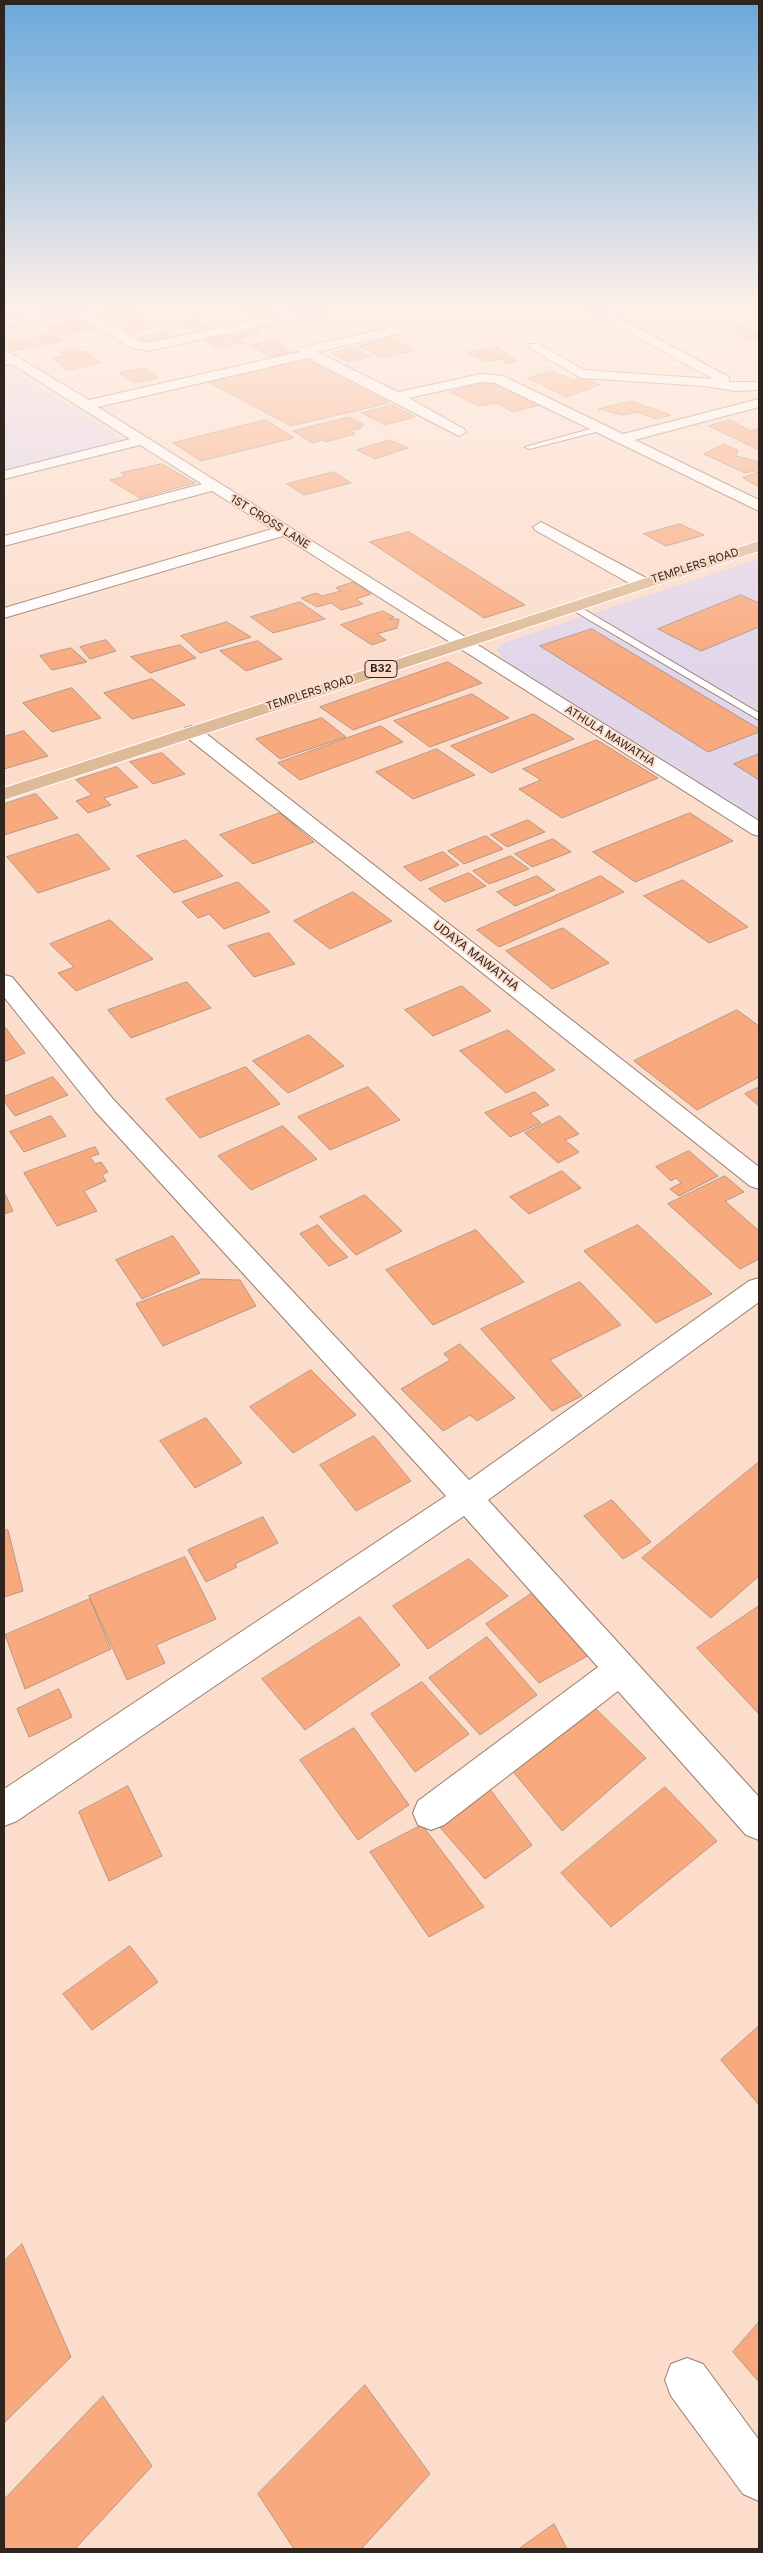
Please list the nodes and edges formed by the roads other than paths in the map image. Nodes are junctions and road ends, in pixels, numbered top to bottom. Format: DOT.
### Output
graph roads {
  1 [pos="123,428"];
  2 [pos="452,428"];
  3 [pos="601,428"];
  4 [pos="665,428"];
  5 [pos="459,432"];
  6 [pos="624,439"];
  7 [pos="142,440"];
  8 [pos="529,447"];
  9 [pos="4,475"];
  10 [pos="214,486"];
  11 [pos="759,506"];
  12 [pos="541,526"];
  13 [pos="284,531"];
  14 [pos="4,541"];
  15 [pos="759,546"];
  16 [pos="642,584"];
  17 [pos="572,606"];
  18 [pos="4,613"];
  19 [pos="460,643"];
  20 [pos="759,716"];
  21 [pos="192,732"];
  22 [pos="4,794"];
  23 [pos="759,830"];
  24 [pos="4,982"];
  25 [pos="759,1180"];
  26 [pos="759,1288"];
  27 [pos="467,1498"];
  28 [pos="621,1669"];
  29 [pos="4,1809"];
  30 [pos="431,1813"];
  31 [pos="759,1823"];
  32 [pos="687,2380"];
  33 [pos="759,2478"];
  1 -- 7 [label="street, 1ST CROSS LANE"];
  2 -- 5 [label="street"];
  3 -- 6 [label="street"];
  3 -- 8 [label="lane"];
  4 -- 6 [label="street"];
  6 -- 11 [label="street"];
  7 -- 9 [label="street"];
  7 -- 10 [label="street, 1ST CROSS LANE"];
  10 -- 13 [label="street, 1ST CROSS LANE"];
  10 -- 14 [label="street"];
  12 -- 16 [label="street"];
  13 -- 18 [label="street"];
  13 -- 19 [label="street, 1ST CROSS LANE"];
  15 -- 16 [label="main road, TEMPLERS ROAD / B32"];
  16 -- 17 [label="main road, TEMPLERS ROAD / B32"];
  17 -- 19 [label="main road, TEMPLERS ROAD / B32"];
  17 -- 20 [label="lane"];
  19 -- 21 [label="main road, TEMPLERS ROAD / B32"];
  19 -- 23 [label="street, ATHULA MAWATHA"];
  21 -- 22 [label="main road, TEMPLERS ROAD / B32"];
  21 -- 25 [label="street, UDAYA MAWATHA"];
  24 -- 27 [label="street"];
  26 -- 27 [label="street"];
  27 -- 28 [label="street"];
  27 -- 29 [label="street"];
  28 -- 30 [label="street"];
  28 -- 31 [label="street"];
  32 -- 33 [label="street"];
}
